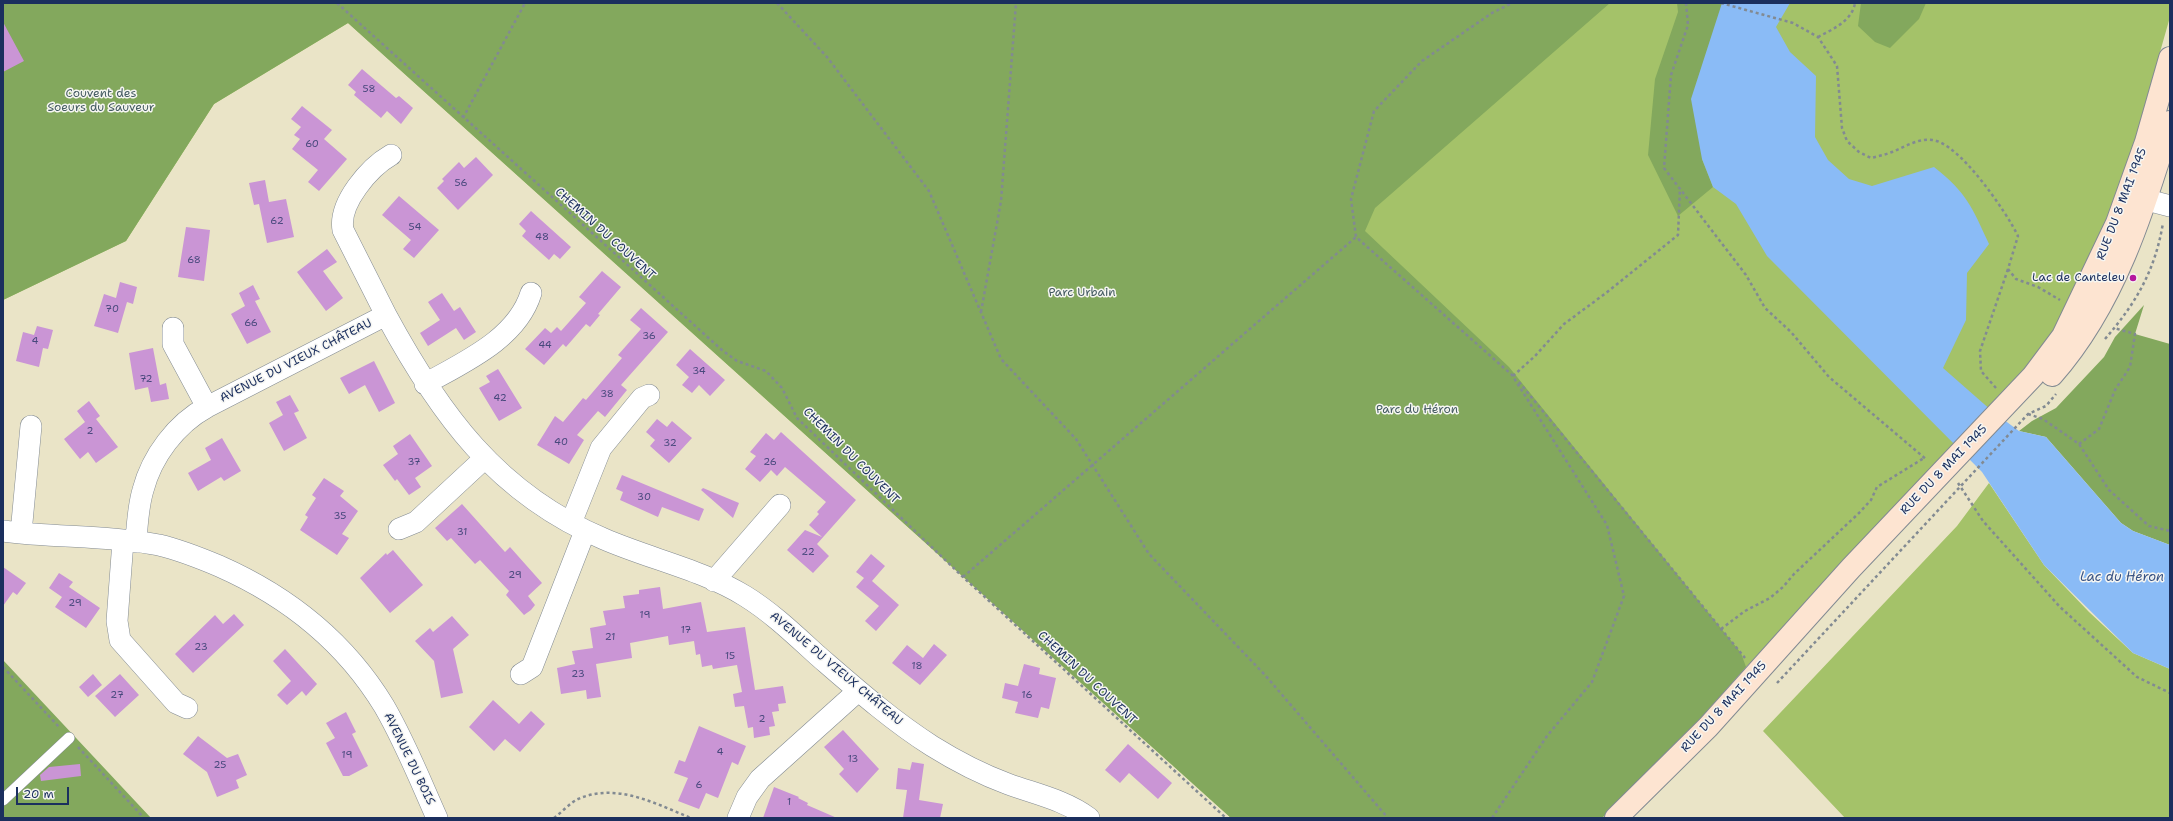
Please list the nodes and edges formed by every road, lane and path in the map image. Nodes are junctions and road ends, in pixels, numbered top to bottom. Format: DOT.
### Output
graph roads {
  1 [pos="337,3"];
  2 [pos="525,3"];
  3 [pos="777,3"];
  4 [pos="1016,3"];
  5 [pos="1512,3"];
  6 [pos="1686,3"];
  7 [pos="1721,3"];
  8 [pos="1854,3"];
  9 [pos="1818,37"];
  10 [pos="2170,58"];
  11 [pos="463,118"];
  12 [pos="2170,122"];
  13 [pos="391,155"];
  14 [pos="1680,188"];
  15 [pos="2136,197"];
  16 [pos="2170,206"];
  17 [pos="1356,237"];
  18 [pos="2008,269"];
  19 [pos="531,293"];
  20 [pos="981,312"];
  21 [pos="2085,313"];
  22 [pos="386,315"];
  23 [pos="173,328"];
  24 [pos="1512,374"];
  25 [pos="425,384"];
  26 [pos="649,395"];
  27 [pos="207,407"];
  28 [pos="2019,408"];
  29 [pos="31,426"];
  30 [pos="2079,444"];
  31 [pos="485,458"];
  32 [pos="1924,458"];
  33 [pos="1092,464"];
  34 [pos="1956,474"];
  35 [pos="780,505"];
  36 [pos="578,527"];
  37 [pos="399,529"];
  38 [pos="2170,531"];
  39 [pos="12,532"];
  40 [pos="130,542"];
  41 [pos="963,577"];
  42 [pos="714,581"];
  43 [pos="1721,629"];
  44 [pos="1757,672"];
  45 [pos="521,674"];
  46 [pos="1772,688"];
  47 [pos="858,691"];
  48 [pos="2170,693"];
  49 [pos="187,708"];
  50 [pos="69,738"];
  51 [pos="3,800"];
  52 [pos="437,818"];
  53 [pos="554,818"];
  54 [pos="691,818"];
  55 [pos="738,818"];
  56 [pos="1089,818"];
  57 [pos="1226,818"];
  58 [pos="1388,818"];
  59 [pos="1492,818"];
  60 [pos="1616,818"];
  61 [pos="1634,818"];
  1 -- 11 [label="path, CHEMIN DU COUVENT"];
  2 -- 11 [label="path"];
  3 -- 20 [label="path"];
  4 -- 20 [label="path"];
  5 -- 17 [label="path"];
  6 -- 14 [label="path"];
  7 -- 9 [label="path"];
  8 -- 9 [label="path"];
  9 -- 18 [label="path"];
  10 -- 15 [label="main road, RUE DU 8 MAI 1945"];
  11 -- 41 [label="path, CHEMIN DU COUVENT"];
  12 -- 15 [label="main road, RUE DU 8 MAI 1945"];
  13 -- 22 [label="street, AVENUE DU VIEUX CHÂTEAU"];
  14 -- 24 [label="path"];
  14 -- 32 [label="path"];
  15 -- 16 [label="street"];
  15 -- 21 [label="main road, RUE DU 8 MAI 1945"];
  17 -- 24 [label="path"];
  17 -- 33 [label="path"];
  18 -- 21 [label="path"];
  18 -- 28 [label="path"];
  19 -- 25 [label="street"];
  20 -- 33 [label="path"];
  21 -- 28 [label="main road, RUE DU 8 MAI 1945"];
  21 -- 30 [label="path"];
  22 -- 25 [label="street, AVENUE DU VIEUX CHÂTEAU"];
  22 -- 27 [label="street, AVENUE DU VIEUX CHÂTEAU"];
  23 -- 27 [label="street, AVENUE DU VIEUX CHÂTEAU"];
  24 -- 43 [label="path"];
  24 -- 59 [label="path"];
  25 -- 31 [label="street, AVENUE DU VIEUX CHÂTEAU"];
  26 -- 36 [label="street"];
  27 -- 40 [label="street, AVENUE DU VIEUX CHÂTEAU"];
  28 -- 30 [label="path"];
  28 -- 34 [label="main road, RUE DU 8 MAI 1945"];
  28 -- 34 [label="path, RUE DU 8 MAI 1945"];
  29 -- 39 [label="street, AVENUE DU BOIS"];
  30 -- 38 [label="path"];
  31 -- 36 [label="street, AVENUE DU VIEUX CHÂTEAU"];
  31 -- 37 [label="street"];
  32 -- 34 [label="path"];
  32 -- 43 [label="path"];
  33 -- 41 [label="path"];
  33 -- 58 [label="path"];
  34 -- 44 [label="main road, RUE DU 8 MAI 1945"];
  34 -- 46 [label="path, RUE DU 8 MAI 1945"];
  34 -- 48 [label="path"];
  34 -- 61 [label="main road, RUE DU 8 MAI 1945"];
  35 -- 42 [label="street"];
  36 -- 42 [label="street, AVENUE DU VIEUX CHÂTEAU"];
  36 -- 45 [label="street"];
  39 -- 40 [label="street, AVENUE DU BOIS"];
  40 -- 49 [label="street"];
  40 -- 52 [label="street, AVENUE DU BOIS"];
  41 -- 57 [label="path, CHEMIN DU COUVENT"];
  42 -- 47 [label="street, AVENUE DU VIEUX CHÂTEAU"];
  43 -- 44 [label="path"];
  44 -- 60 [label="main road, RUE DU 8 MAI 1945"];
  47 -- 55 [label="street"];
  47 -- 56 [label="street, AVENUE DU VIEUX CHÂTEAU"];
  50 -- 51 [label="lane"];
  53 -- 54 [label="path"];
}
